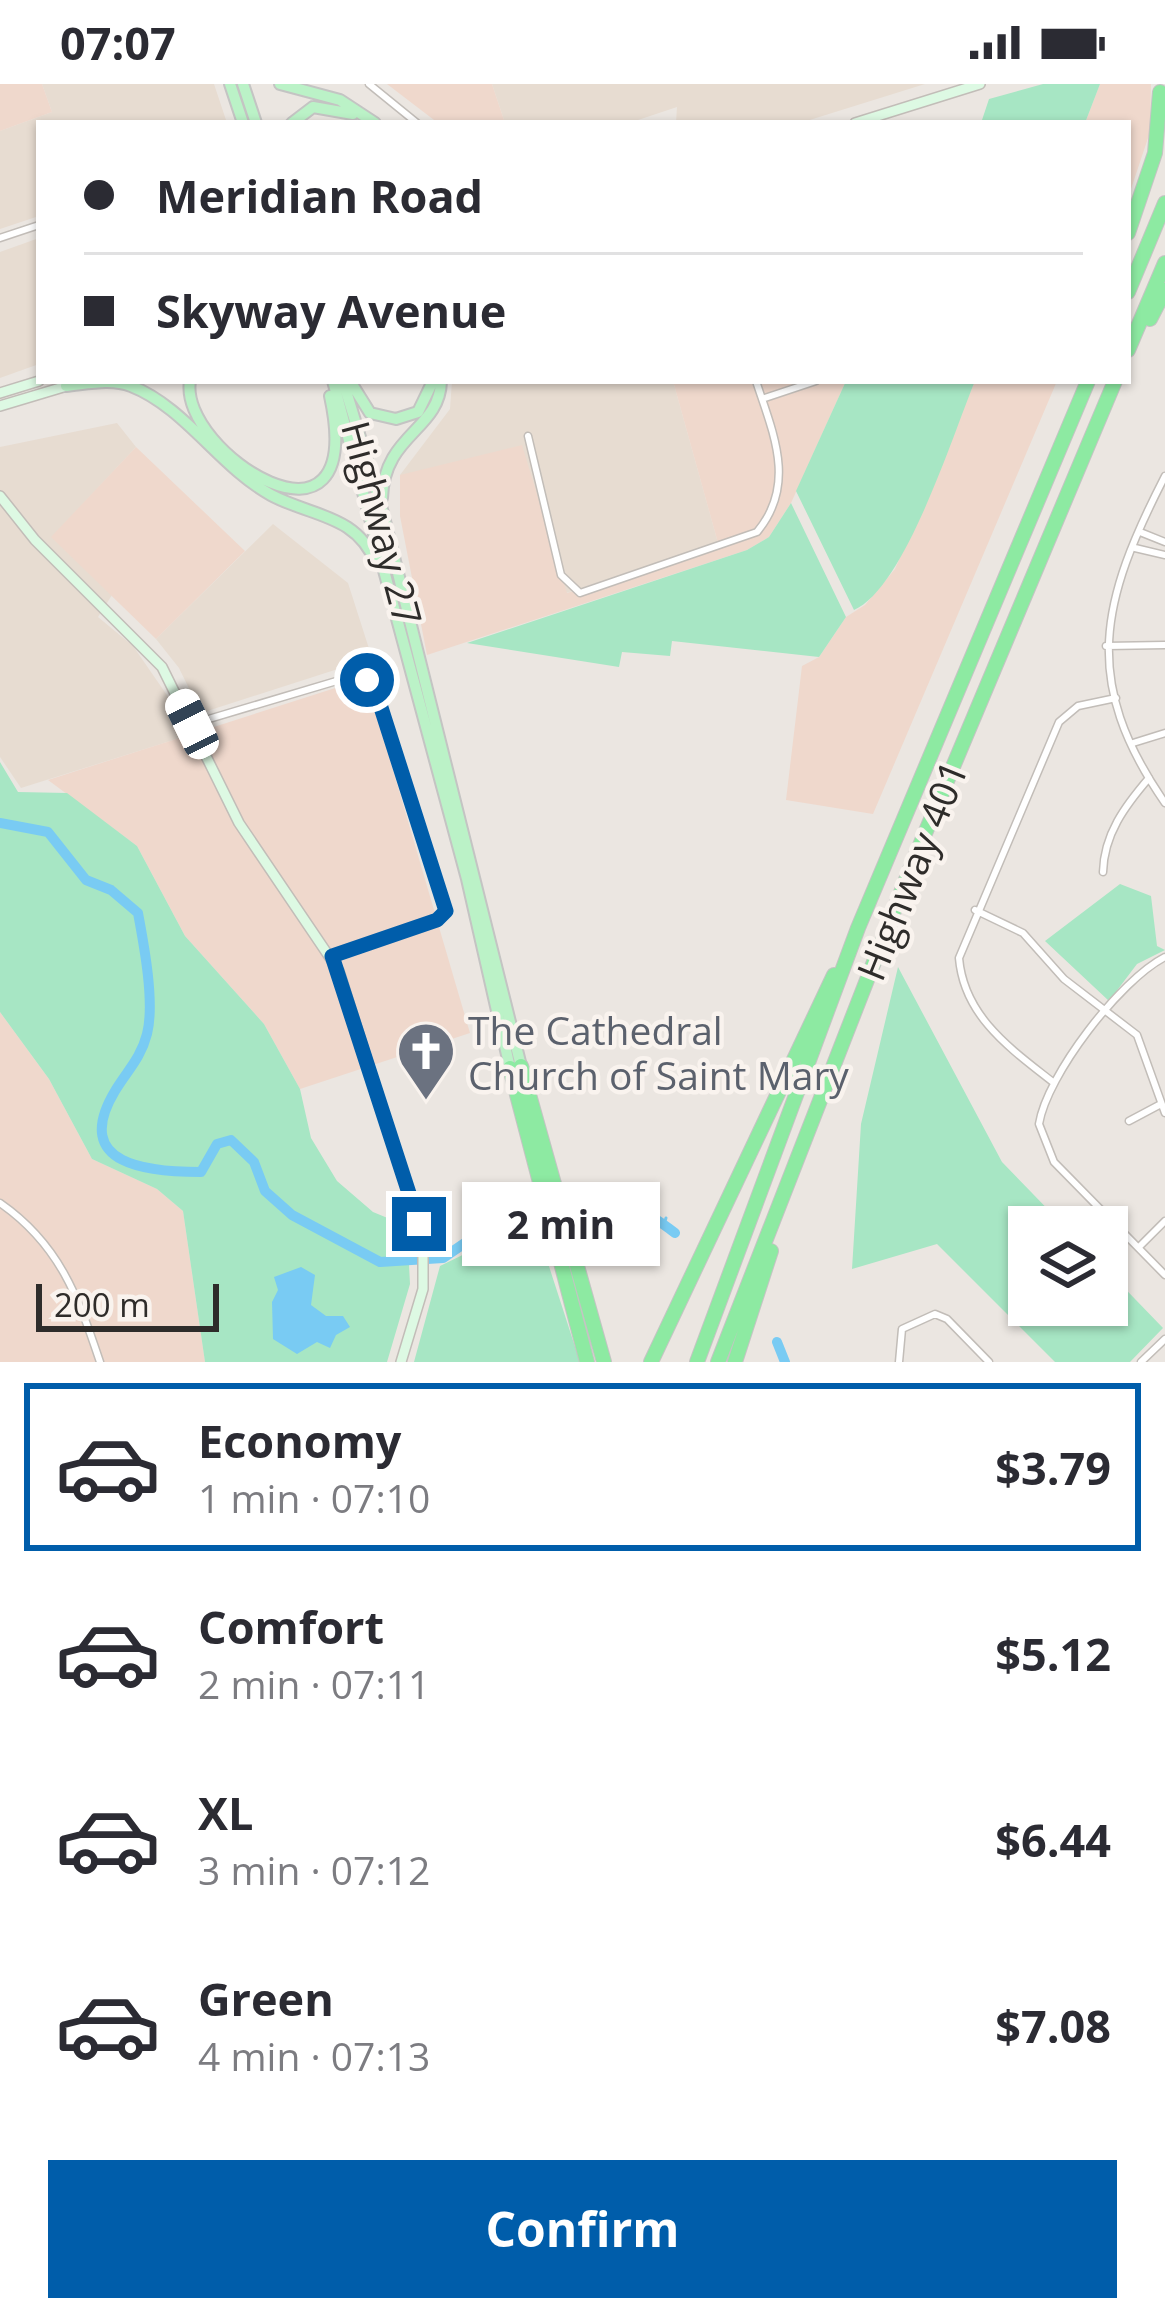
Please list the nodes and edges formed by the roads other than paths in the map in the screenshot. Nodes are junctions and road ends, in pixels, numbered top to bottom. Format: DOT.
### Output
graph roads {
  1 [pos="230,84"];
  2 [pos="243,84"];
  3 [pos="280,84"];
  4 [pos="369,84"];
  5 [pos="980,84"];
  6 [pos="1161,94"];
  7 [pos="242,120"];
  8 [pos="255,120"];
  9 [pos="298,120"];
  10 [pos="360,120"];
  11 [pos="370,120"];
  12 [pos="413,120"];
  13 [pos="864,120"];
  14 [pos="1165,203"];
  15 [pos="1131,224"];
  16 [pos="36,226"];
  17 [pos="0,238"];
  18 [pos="1165,262"];
  19 [pos="1131,285"];
  20 [pos="1165,290"];
  21 [pos="1131,345"];
  22 [pos="1131,347"];
  23 [pos="36,382"];
  24 [pos="73,384"];
  25 [pos="92,384"];
  26 [pos="123,384"];
  27 [pos="190,384"];
  28 [pos="330,384"];
  29 [pos="331,384"];
  30 [pos="347,384"];
  31 [pos="348,384"];
  32 [pos="435,384"];
  33 [pos="437,384"];
  34 [pos="757,384"];
  35 [pos="807,384"];
  36 [pos="1077,384"];
  37 [pos="1087,384"];
  38 [pos="1114,384"];
  39 [pos="66,386"];
  40 [pos="0,393"];
  41 [pos="762,399"];
  42 [pos="0,406"];
  43 [pos="529,436"];
  44 [pos="1165,476"];
  45 [pos="0,496"];
  46 [pos="1038,497"];
  47 [pos="383,513"];
  48 [pos="1139,532"];
  49 [pos="1165,542"];
  50 [pos="1134,548"];
  51 [pos="1165,555"];
  52 [pos="388,586"];
  53 [pos="1165,645"];
  54 [pos="1106,646"];
  55 [pos="1116,698"];
  56 [pos="192,724"];
  57 [pos="1165,733"];
  58 [pos="1132,743"];
  59 [pos="1149,778"];
  60 [pos="1165,802"];
  61 [pos="1103,872"];
  62 [pos="975,910"];
  63 [pos="858,928"];
  64 [pos="332,956"];
  65 [pos="1165,957"];
  66 [pos="1106,1012"];
  67 [pos="516,1067"];
  68 [pos="1054,1082"];
  69 [pos="1163,1108"];
  70 [pos="1129,1121"];
  71 [pos="789,1189"];
  72 [pos="0,1203"];
  73 [pos="1165,1222"];
  74 [pos="1139,1247"];
  75 [pos="1165,1275"];
  76 [pos="1165,1339"];
  77 [pos="100,1362"];
  78 [pos="401,1362"];
  79 [pos="587,1362"];
  80 [pos="604,1362"];
  81 [pos="651,1362"];
  82 [pos="697,1362"];
  83 [pos="718,1362"];
  84 [pos="735,1362"];
  85 [pos="899,1362"];
  86 [pos="989,1362"];
  87 [pos="1142,1362"];
  1 -- 7 [label="main road"];
  2 -- 8 [label="main road"];
  3 -- 11 [label="main road"];
  4 -- 12 [label="street"];
  5 -- 13 [label="street"];
  6 -- 15 [label="highway"];
  9 -- 10 [label="main road"];
  14 -- 19 [label="highway"];
  16 -- 17 [label="street"];
  18 -- 21 [label="highway"];
  20 -- 22 [label="highway"];
  23 -- 40 [label="street"];
  24 -- 39 [label="street"];
  25 -- 39 [label="main road"];
  26 -- 52 [label="main road"];
  27 -- 28 [label="main road"];
  29 -- 52 [label="main road, Highway 27"];
  30 -- 47 [label="main road, Highway 27"];
  31 -- 32 [label="main road"];
  33 -- 47 [label="main road"];
  34 -- 41 [label="street"];
  35 -- 41 [label="street"];
  36 -- 46 [label="highway"];
  37 -- 46 [label="highway, Highway 401"];
  38 -- 71 [label="highway, Highway 401"];
  39 -- 42 [label="street"];
  41 -- 43 [label="street"];
  44 -- 48 [label="street"];
  45 -- 56 [label="street"];
  46 -- 63 [label="highway, Highway 401"];
  47 -- 67 [label="main road, Highway 27"];
  48 -- 49 [label="street"];
  48 -- 50 [label="street"];
  50 -- 51 [label="street"];
  50 -- 54 [label="street"];
  52 -- 67 [label="main road, Highway 27"];
  53 -- 54 [label="street"];
  54 -- 55 [label="street"];
  55 -- 58 [label="street"];
  55 -- 62 [label="street"];
  56 -- 64 [label="street"];
  56 -- 64 [label="street"];
  57 -- 58 [label="street"];
  58 -- 59 [label="street"];
  59 -- 60 [label="street"];
  59 -- 61 [label="street"];
  62 -- 66 [label="street"];
  62 -- 68 [label="street"];
  63 -- 81 [label="highway"];
  63 -- 82 [label="highway, Highway 401"];
  64 -- 78 [label="street"];
  65 -- 66 [label="street"];
  66 -- 68 [label="street"];
  66 -- 69 [label="street"];
  67 -- 79 [label="highway, Highway 27"];
  67 -- 80 [label="highway, Highway 27"];
  68 -- 74 [label="street"];
  69 -- 70 [label="street"];
  71 -- 83 [label="highway, Highway 401"];
  71 -- 84 [label="highway"];
  72 -- 77 [label="street"];
  73 -- 74 [label="street"];
  74 -- 75 [label="street"];
  76 -- 87 [label="street"];
  85 -- 86 [label="street"];
}
